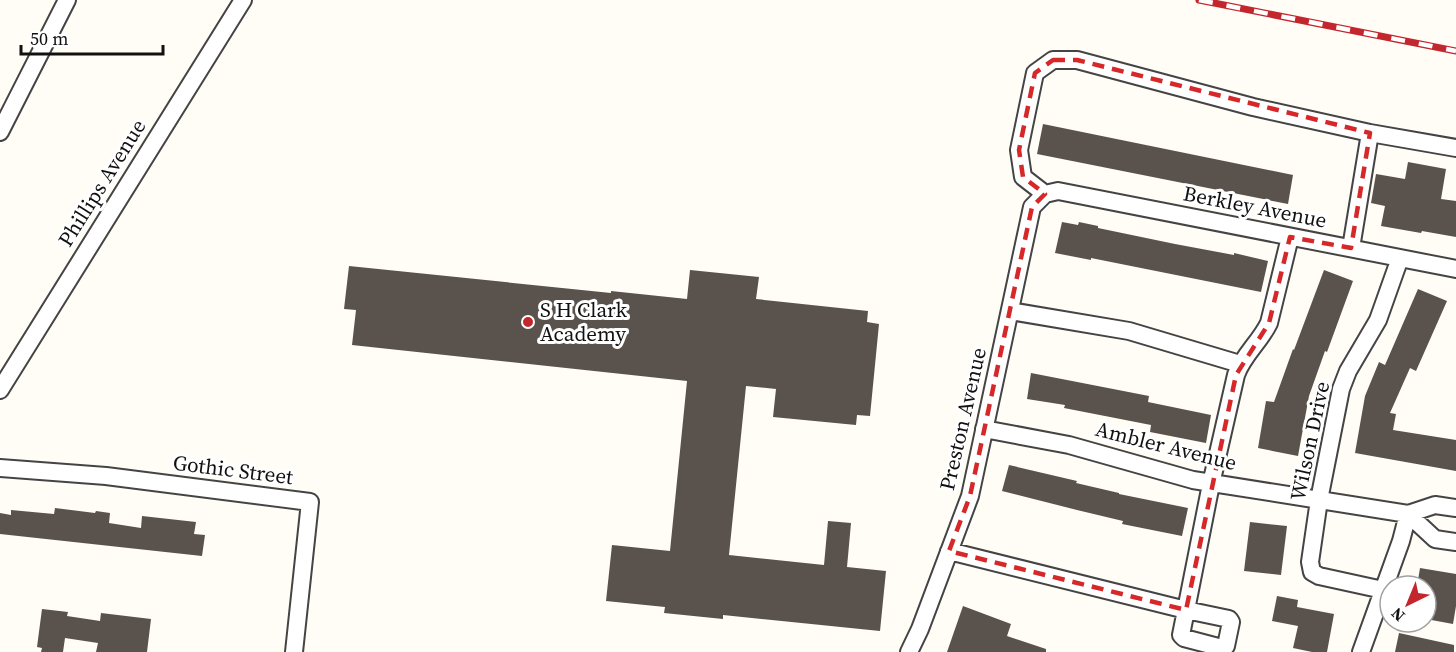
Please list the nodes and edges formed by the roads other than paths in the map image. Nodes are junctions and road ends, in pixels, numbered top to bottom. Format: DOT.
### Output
graph roads {
  1 [pos="67,0"];
  2 [pos="243,0"];
  3 [pos="0,132"];
  4 [pos="1370,133"];
  5 [pos="1456,148"];
  6 [pos="1045,194"];
  7 [pos="1290,237"];
  8 [pos="1351,248"];
  9 [pos="1401,258"];
  10 [pos="1456,268"];
  11 [pos="1010,311"];
  12 [pos="1240,363"];
  13 [pos="0,390"];
  14 [pos="984,429"];
  15 [pos="0,468"];
  16 [pos="1210,484"];
  17 [pos="1319,500"];
  18 [pos="1456,508"];
  19 [pos="1408,514"];
  20 [pos="1456,542"];
  21 [pos="949,551"];
  22 [pos="1389,574"];
  23 [pos="1378,589"];
  24 [pos="1378,604"];
  25 [pos="294,652"];
  26 [pos="909,652"];
  27 [pos="1361,652"];
  1 -- 3 [label="street"];
  2 -- 13 [label="street, Phillips Avenue"];
  4 -- 5 [label="street"];
  4 -- 6 [label="street"];
  4 -- 8 [label="street"];
  6 -- 7 [label="street, Berkley Avenue"];
  6 -- 11 [label="street, Preston Avenue"];
  7 -- 8 [label="street, Berkley Avenue"];
  7 -- 12 [label="street"];
  8 -- 9 [label="street, Berkley Avenue"];
  9 -- 10 [label="street, Berkley Avenue"];
  9 -- 17 [label="street, Wilson Drive"];
  11 -- 12 [label="street"];
  11 -- 14 [label="street, Preston Avenue"];
  12 -- 16 [label="street"];
  14 -- 16 [label="street, Ambler Avenue"];
  14 -- 21 [label="street, Preston Avenue"];
  15 -- 25 [label="street, Gothic Street"];
  16 -- 17 [label="street, Ambler Avenue"];
  16 -- 21 [label="street"];
  17 -- 19 [label="street, Ambler Avenue"];
  17 -- 23 [label="street, Wilson Drive"];
  18 -- 19 [label="street, Ambler Avenue"];
  19 -- 20 [label="street"];
  19 -- 22 [label="street"];
  21 -- 26 [label="street, Preston Avenue"];
  24 -- 27 [label="street"];
}
